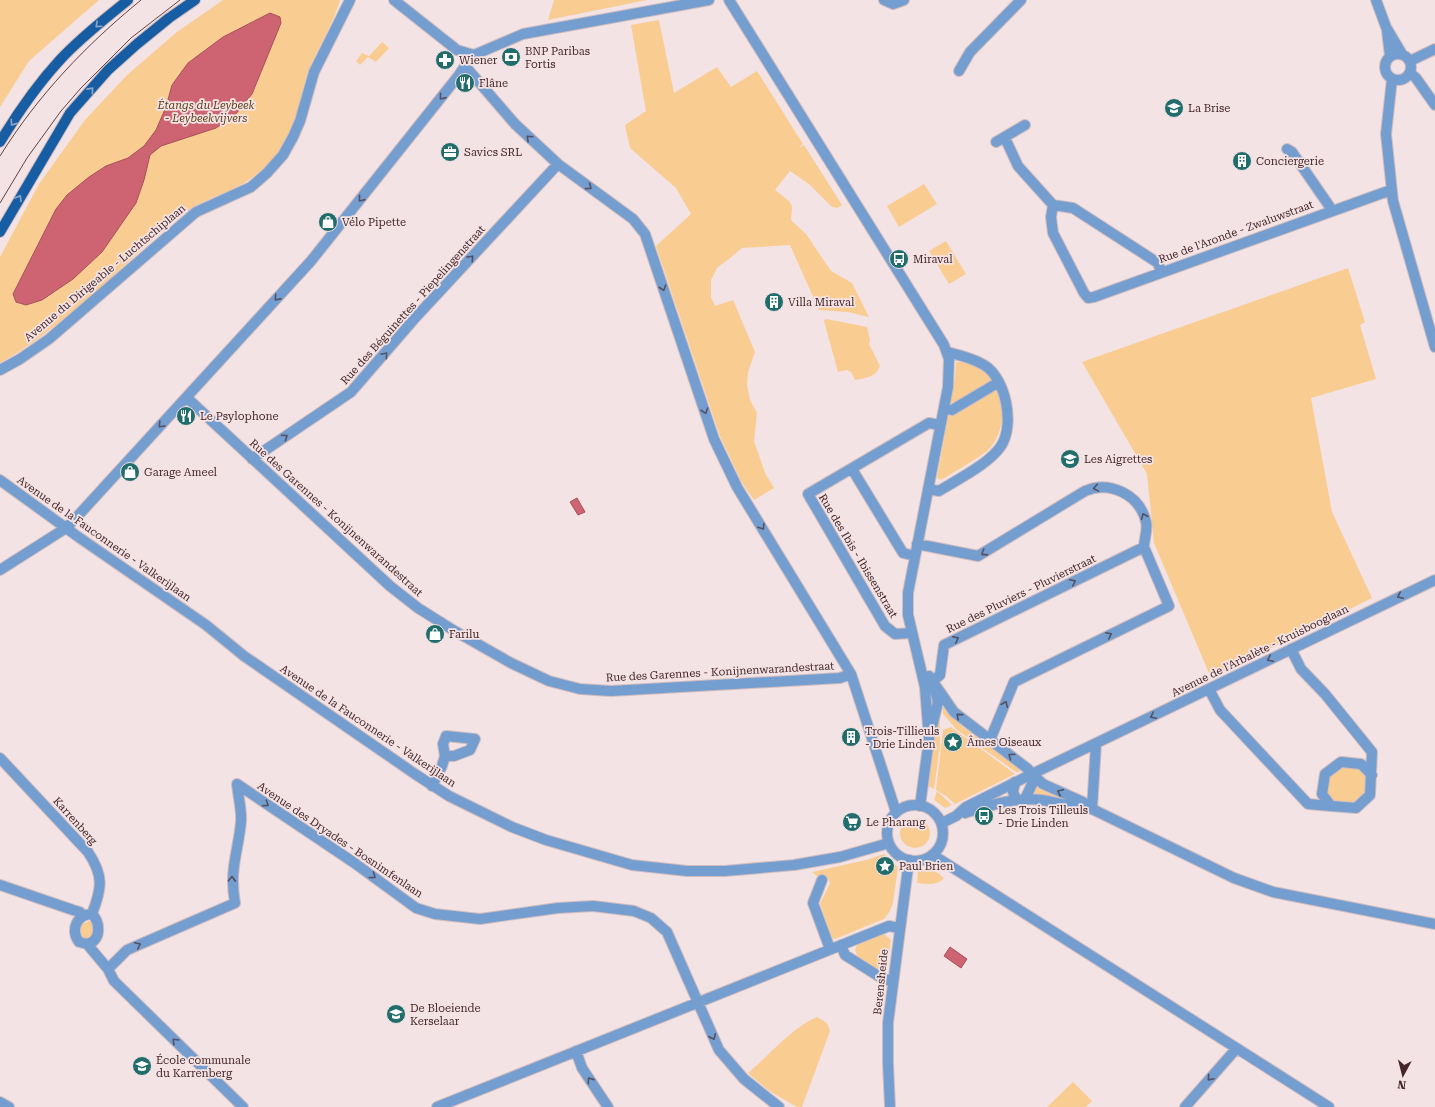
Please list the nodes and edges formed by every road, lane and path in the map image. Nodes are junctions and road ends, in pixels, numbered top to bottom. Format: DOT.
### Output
graph roads {
  1 [pos="128,0"];
  2 [pos="195,0"];
  3 [pos="350,0"];
  4 [pos="394,0"];
  5 [pos="709,0"];
  6 [pos="729,0"];
  7 [pos="884,0"];
  8 [pos="904,0"];
  9 [pos="1021,0"];
  10 [pos="1376,0"];
  11 [pos="656,5"];
  12 [pos="1386,27"];
  13 [pos="1435,49"];
  14 [pos="468,54"];
  15 [pos="1402,54"];
  16 [pos="1390,56"];
  17 [pos="1410,61"];
  18 [pos="465,66"];
  19 [pos="959,72"];
  20 [pos="1410,73"];
  21 [pos="1392,79"];
  22 [pos="1435,105"];
  23 [pos="1025,125"];
  24 [pos="0,142"];
  25 [pos="1287,149"];
  26 [pos="558,164"];
  27 [pos="1391,190"];
  28 [pos="1053,205"];
  29 [pos="1332,210"];
  30 [pos="0,232"];
  31 [pos="1161,272"];
  32 [pos="1435,347"];
  33 [pos="947,352"];
  34 [pos="0,370"];
  35 [pos="999,382"];
  36 [pos="187,398"];
  37 [pos="944,408"];
  38 [pos="940,425"];
  39 [pos="252,459"];
  40 [pos="852,469"];
  41 [pos="0,480"];
  42 [pos="928,489"];
  43 [pos="66,528"];
  44 [pos="917,544"];
  45 [pos="1144,547"];
  46 [pos="915,556"];
  47 [pos="0,570"];
  48 [pos="1435,580"];
  49 [pos="912,633"];
  50 [pos="1291,649"];
  51 [pos="851,674"];
  52 [pos="929,684"];
  53 [pos="1208,689"];
  54 [pos="990,740"];
  55 [pos="1096,745"];
  56 [pos="445,756"];
  57 [pos="0,758"];
  58 [pos="1032,774"];
  59 [pos="1372,774"];
  60 [pos="1015,782"];
  61 [pos="432,786"];
  62 [pos="1021,799"];
  63 [pos="920,806"];
  64 [pos="1331,806"];
  65 [pos="1090,808"];
  66 [pos="896,812"];
  67 [pos="956,816"];
  68 [pos="942,823"];
  69 [pos="889,843"];
  70 [pos="933,855"];
  71 [pos="909,860"];
  72 [pos="822,880"];
  73 [pos="0,884"];
  74 [pos="87,915"];
  75 [pos="1435,924"];
  76 [pos="899,928"];
  77 [pos="87,944"];
  78 [pos="842,945"];
  79 [pos="830,950"];
  80 [pos="108,969"];
  81 [pos="892,981"];
  82 [pos="697,1002"];
  83 [pos="1236,1049"];
  84 [pos="576,1051"];
  85 [pos="0,1102"];
  86 [pos="9,1107"];
  87 [pos="243,1107"];
  88 [pos="437,1107"];
  89 [pos="608,1107"];
  90 [pos="779,1107"];
  91 [pos="890,1107"];
  92 [pos="1185,1107"];
  93 [pos="1329,1107"];
  1 -- 24 [label="main road, one-way"];
  30 -- 2 [label="main road, one-way"];
  3 -- 34 [label="street, Avenue du Dirigeable - Luchtschiplaan"];
  4 -- 14 [label="street"];
  5 -- 11 [label="street"];
  6 -- 33 [label="street"];
  7 -- 8 [label="street"];
  9 -- 19 [label="street"];
  10 -- 12 [label="street"];
  11 -- 14 [label="street"];
  12 -- 15 [label="street"];
  12 -- 16 [label="street"];
  13 -- 17 [label="street"];
  14 -- 18 [label="street"];
  15 -- 16 [label="street"];
  15 -- 17 [label="street"];
  16 -- 21 [label="street"];
  17 -- 20 [label="street"];
  26 -- 18 [label="street, one-way"];
  18 -- 36 [label="street, one-way"];
  20 -- 21 [label="street"];
  20 -- 22 [label="street"];
  21 -- 27 [label="street"];
  23 -- 28 [label="street"];
  25 -- 29 [label="street"];
  39 -- 26 [label="street, Rue des Béguinettes - Piepelingenstraat, one-way"];
  26 -- 51 [label="street, one-way"];
  27 -- 29 [label="street, Rue de l'Aronde - Zwaluwstraat"];
  27 -- 32 [label="street"];
  28 -- 31 [label="street"];
  28 -- 31 [label="street, Rue de l'Aronde - Zwaluwstraat"];
  29 -- 31 [label="street, Rue de l'Aronde - Zwaluwstraat"];
  33 -- 35 [label="street"];
  33 -- 37 [label="street"];
  35 -- 37 [label="street"];
  35 -- 42 [label="street"];
  36 -- 39 [label="street, Rue des Garennes - Konijnenwarandestraat"];
  36 -- 43 [label="street, one-way"];
  37 -- 38 [label="street"];
  38 -- 40 [label="street"];
  38 -- 42 [label="street"];
  39 -- 51 [label="street, Rue des Garennes - Konijnenwarandestraat"];
  40 -- 46 [label="street"];
  40 -- 49 [label="street, Rue des Ibis - Ibissenstraat"];
  41 -- 43 [label="street, Avenue de la Fauconnerie - Valkerijlaan"];
  42 -- 44 [label="street"];
  43 -- 47 [label="street"];
  43 -- 61 [label="street, Avenue de la Fauconnerie - Valkerijlaan"];
  45 -- 44 [label="street, one-way"];
  44 -- 46 [label="street"];
  52 -- 45 [label="street, Rue des Pluviers - Pluvierstraat, one-way"];
  54 -- 45 [label="street, one-way"];
  46 -- 49 [label="street"];
  48 -- 50 [label="street, Avenue de l'Arbalète - Kruisbooglaan, one-way"];
  49 -- 52 [label="street"];
  50 -- 53 [label="street, Avenue de l'Arbalète - Kruisbooglaan, one-way"];
  50 -- 59 [label="street"];
  51 -- 66 [label="street"];
  54 -- 52 [label="street, one-way"];
  52 -- 63 [label="street"];
  53 -- 55 [label="street, Avenue de l'Arbalète - Kruisbooglaan, one-way"];
  53 -- 64 [label="street"];
  58 -- 54 [label="street, one-way"];
  55 -- 58 [label="street, Avenue de l'Arbalète - Kruisbooglaan"];
  55 -- 65 [label="street"];
  56 -- 61 [label="street"];
  57 -- 74 [label="street, Karrenberg"];
  58 -- 60 [label="street, Avenue de l'Arbalète - Kruisbooglaan"];
  58 -- 62 [label="street"];
  65 -- 58 [label="street, one-way"];
  59 -- 64 [label="street"];
  59 -- 64 [label="street"];
  60 -- 62 [label="street"];
  60 -- 67 [label="street, Avenue de l'Arbalète - Kruisbooglaan"];
  61 -- 69 [label="street, Avenue de la Fauconnerie - Valkerijlaan"];
  62 -- 65 [label="street"];
  62 -- 67 [label="street"];
  63 -- 66 [label="street"];
  63 -- 68 [label="street"];
  65 -- 75 [label="street"];
  66 -- 69 [label="street"];
  67 -- 68 [label="street, Avenue de l'Arbalète - Kruisbooglaan"];
  68 -- 70 [label="street"];
  69 -- 71 [label="street"];
  70 -- 71 [label="street"];
  70 -- 83 [label="street"];
  71 -- 76 [label="street, Berensheide"];
  72 -- 79 [label="street"];
  73 -- 74 [label="street"];
  74 -- 77 [label="street"];
  74 -- 77 [label="street"];
  76 -- 78 [label="street"];
  76 -- 81 [label="street, Berensheide"];
  77 -- 80 [label="street"];
  78 -- 79 [label="street"];
  78 -- 81 [label="street"];
  79 -- 82 [label="street"];
  80 -- 82 [label="street, Avenue des Dryades - Bosnimfenlaan, one-way"];
  87 -- 80 [label="street, one-way"];
  81 -- 91 [label="street, Berensheide"];
  82 -- 84 [label="street"];
  82 -- 90 [label="street, Avenue des Dryades - Bosnimfenlaan, one-way"];
  83 -- 92 [label="street, one-way"];
  83 -- 93 [label="street"];
  84 -- 88 [label="street"];
  89 -- 84 [label="street, one-way"];
  85 -- 86 [label="street"];
}
